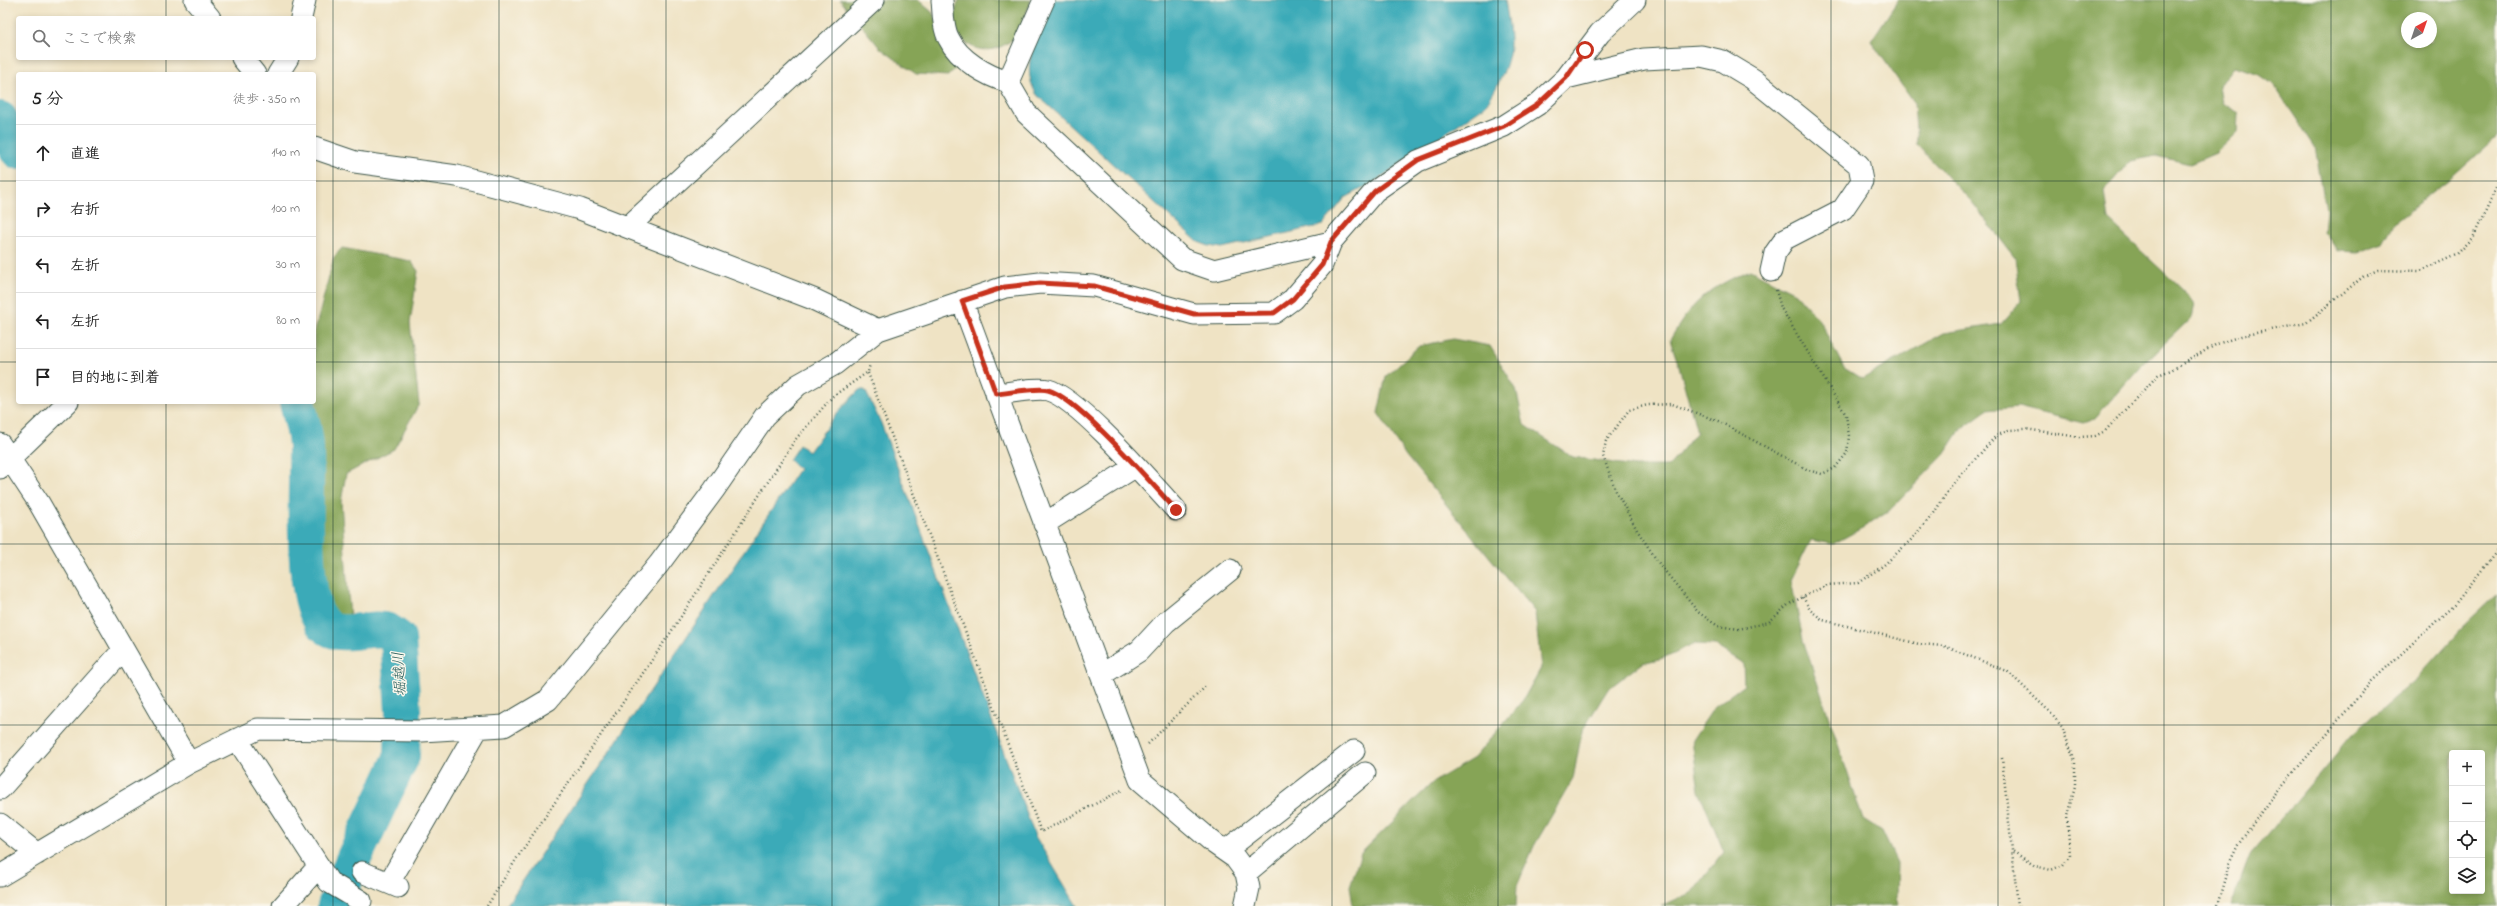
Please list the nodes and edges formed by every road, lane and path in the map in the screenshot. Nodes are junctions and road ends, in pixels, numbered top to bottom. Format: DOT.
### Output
graph roads {
  1 [pos="195,0"];
  2 [pos="305,0"];
  3 [pos="874,0"];
  4 [pos="942,0"];
  5 [pos="1044,0"];
  6 [pos="1635,0"];
  7 [pos="208,16"];
  8 [pos="301,16"];
  9 [pos="244,60"];
  10 [pos="287,60"];
  11 [pos="253,72"];
  12 [pos="279,72"];
  13 [pos="1566,78"];
  14 [pos="1008,82"];
  15 [pos="316,149"];
  16 [pos="2497,186"];
  17 [pos="628,227"];
  18 [pos="1331,242"];
  19 [pos="1771,272"];
  20 [pos="962,301"];
  21 [pos="878,330"];
  22 [pos="868,372"];
  23 [pos="996,394"];
  24 [pos="66,404"];
  25 [pos="3,457"];
  26 [pos="1136,466"];
  27 [pos="1176,510"];
  28 [pos="1044,524"];
  29 [pos="2497,551"];
  30 [pos="1230,570"];
  31 [pos="1803,597"];
  32 [pos="123,650"];
  33 [pos="1101,675"];
  34 [pos="1206,686"];
  35 [pos="478,728"];
  36 [pos="237,739"];
  37 [pos="1354,751"];
  38 [pos="2002,758"];
  39 [pos="1132,760"];
  40 [pos="188,763"];
  41 [pos="1365,773"];
  42 [pos="1140,780"];
  43 [pos="0,789"];
  44 [pos="0,824"];
  45 [pos="2012,850"];
  46 [pos="1225,851"];
  47 [pos="37,854"];
  48 [pos="319,866"];
  49 [pos="362,872"];
  50 [pos="1246,873"];
  51 [pos="0,876"];
  52 [pos="352,900"];
  53 [pos="283,906"];
  54 [pos="487,906"];
  55 [pos="1245,906"];
  56 [pos="2018,906"];
  57 [pos="2218,906"];
  1 -- 7 [label="street"];
  2 -- 8 [label="street"];
  3 -- 17 [label="street"];
  4 -- 14 [label="street"];
  5 -- 14 [label="street"];
  6 -- 13 [label="street"];
  9 -- 11 [label="street"];
  10 -- 12 [label="street"];
  13 -- 18 [label="street"];
  13 -- 19 [label="street"];
  14 -- 18 [label="street"];
  15 -- 17 [label="street"];
  16 -- 31 [label="path"];
  17 -- 21 [label="street"];
  18 -- 20 [label="street"];
  19 -- 31 [label="path"];
  20 -- 21 [label="street"];
  20 -- 23 [label="street"];
  21 -- 22 [label="path"];
  21 -- 35 [label="street"];
  22 -- 42 [label="path"];
  22 -- 54 [label="path"];
  23 -- 26 [label="street"];
  23 -- 28 [label="street"];
  24 -- 25 [label="street"];
  25 -- 32 [label="street"];
  26 -- 27 [label="street"];
  26 -- 28 [label="street"];
  28 -- 33 [label="street"];
  29 -- 57 [label="path"];
  30 -- 33 [label="street"];
  31 -- 45 [label="path"];
  32 -- 40 [label="street"];
  32 -- 43 [label="street"];
  33 -- 39 [label="street"];
  34 -- 39 [label="path"];
  35 -- 36 [label="street"];
  35 -- 49 [label="street"];
  36 -- 40 [label="street"];
  36 -- 48 [label="street"];
  37 -- 46 [label="street"];
  38 -- 45 [label="path"];
  39 -- 42 [label="street"];
  40 -- 47 [label="street"];
  41 -- 50 [label="street"];
  42 -- 46 [label="street"];
  44 -- 47 [label="street"];
  45 -- 56 [label="path"];
  46 -- 50 [label="street"];
  47 -- 51 [label="street"];
  48 -- 52 [label="street"];
  48 -- 53 [label="street"];
  50 -- 55 [label="street"];
}
